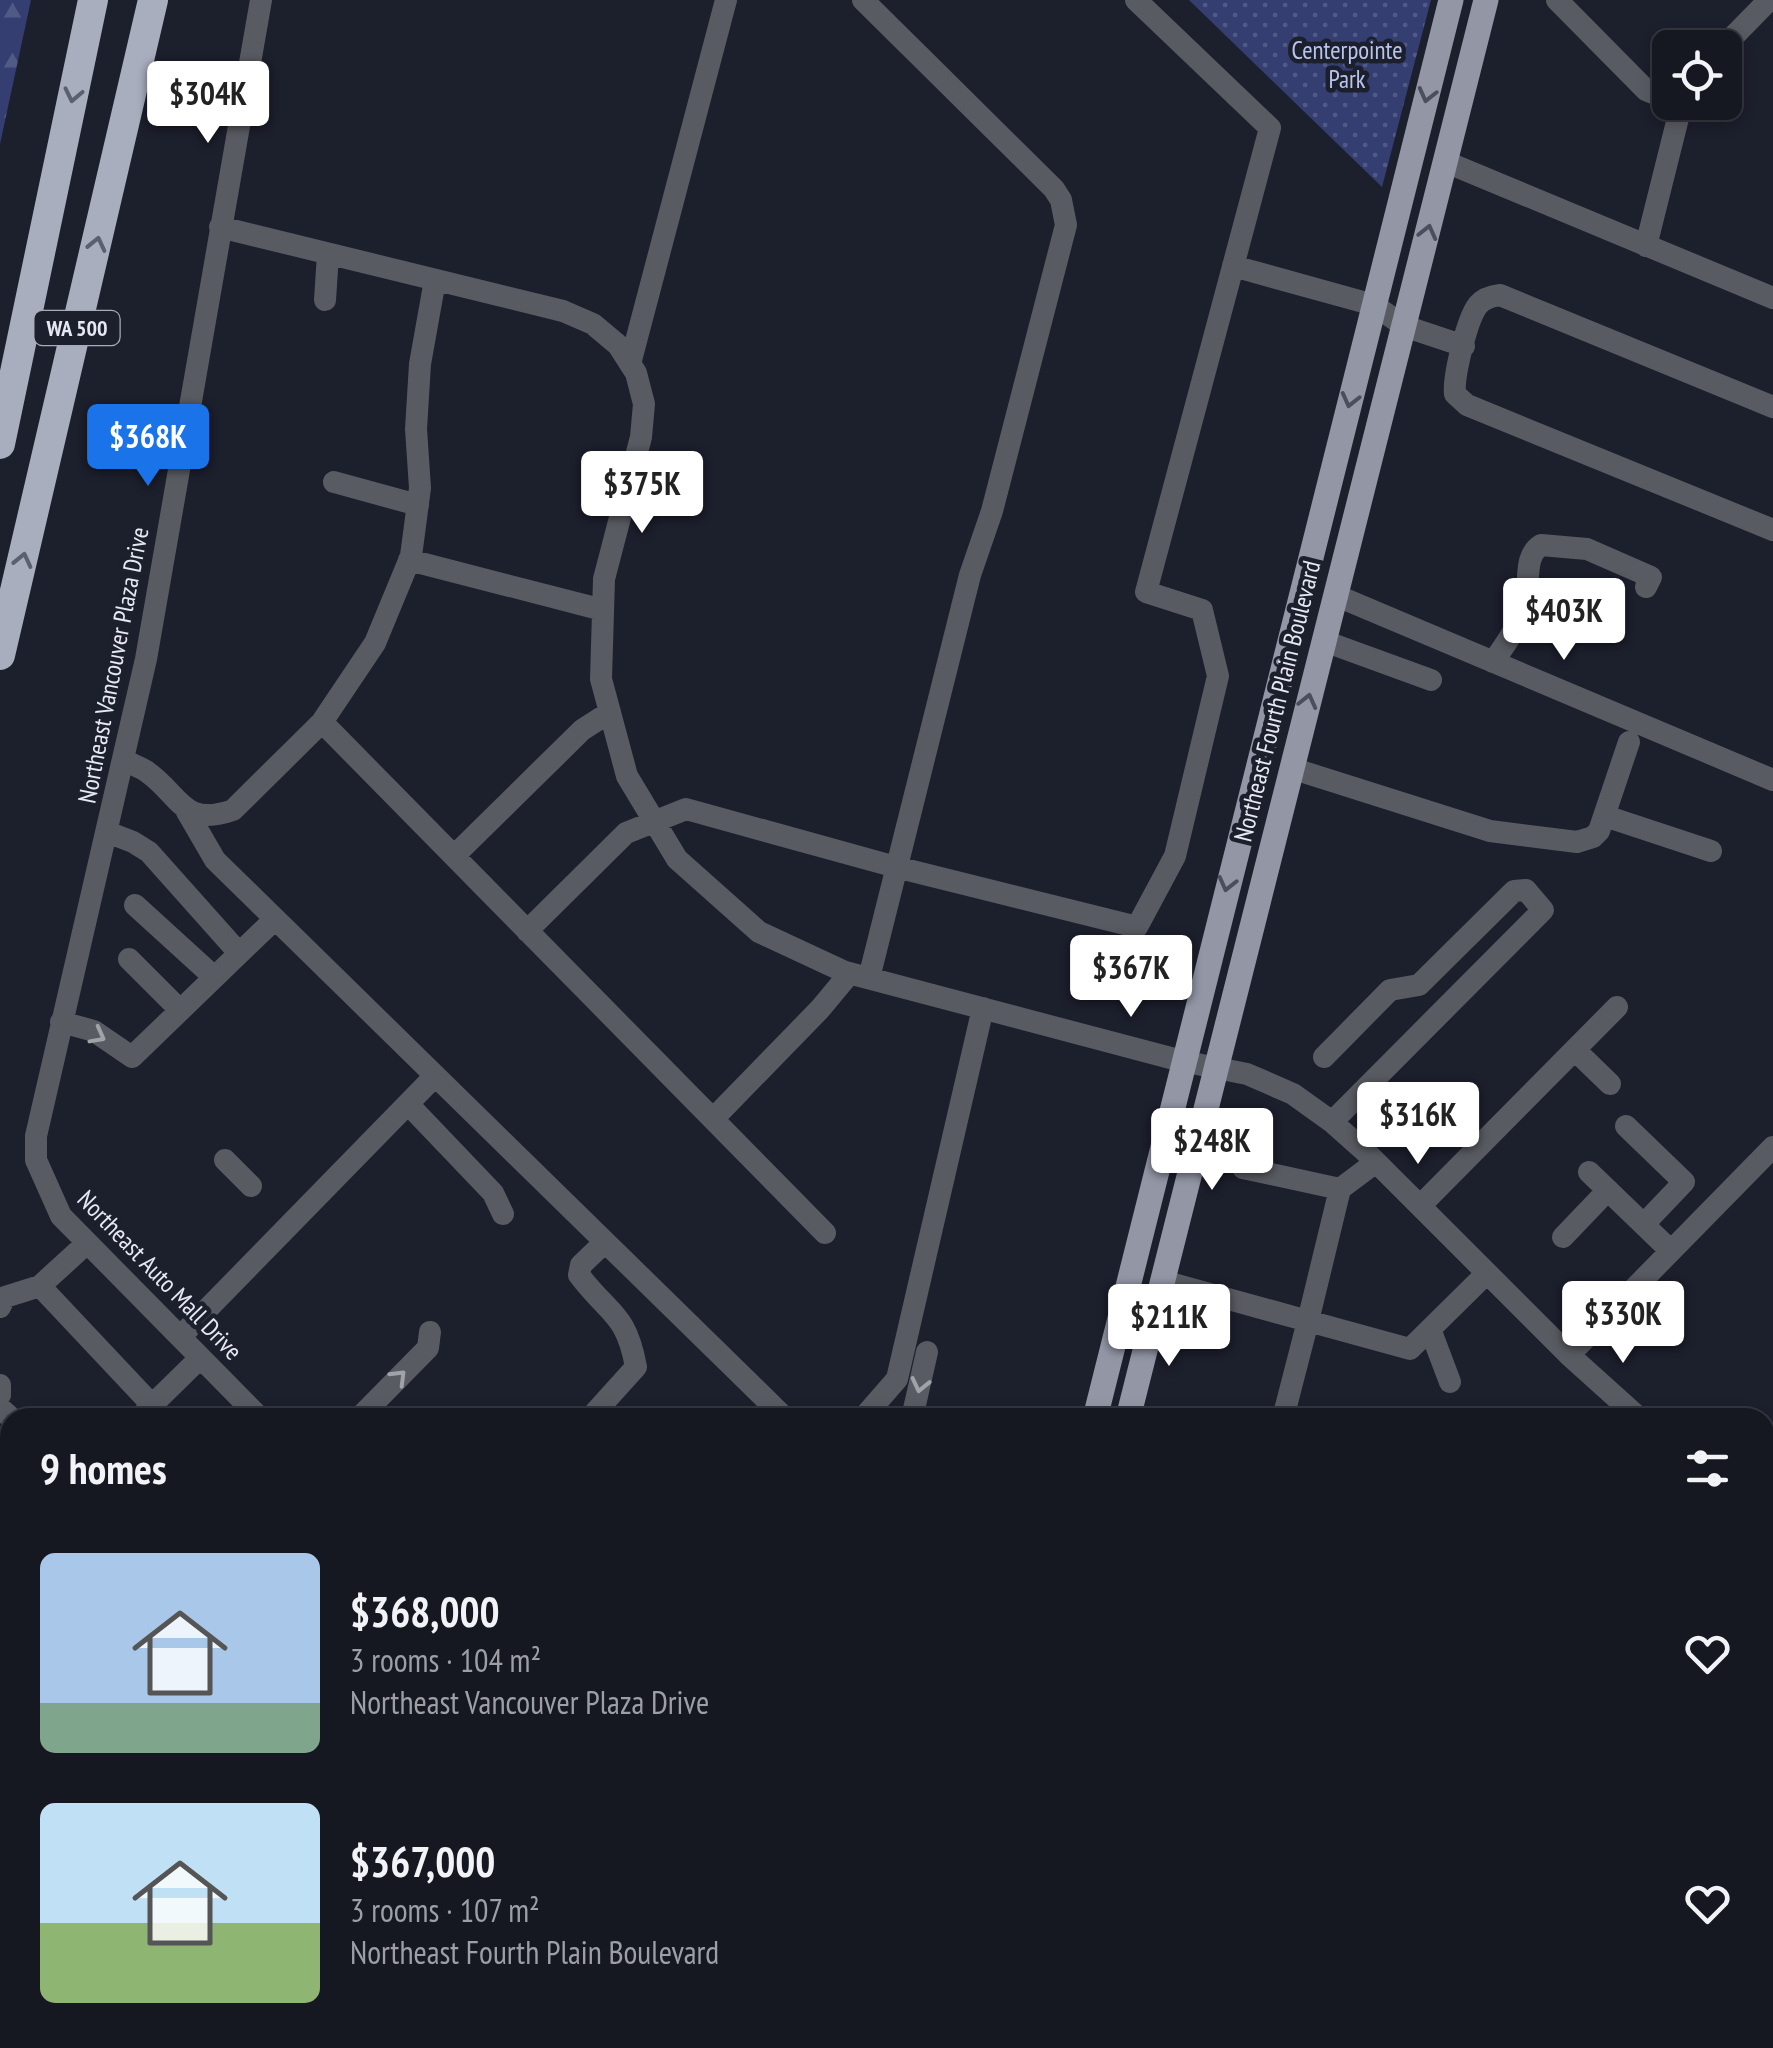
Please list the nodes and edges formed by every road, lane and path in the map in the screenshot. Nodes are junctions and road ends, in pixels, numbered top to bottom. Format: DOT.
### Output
graph roads {
  1 [pos="93,0"];
  2 [pos="153,0"];
  3 [pos="261,0"];
  4 [pos="726,0"];
  5 [pos="862,0"];
  6 [pos="1136,0"];
  7 [pos="1451,0"];
  8 [pos="1486,0"];
  9 [pos="1557,0"];
  10 [pos="1770,0"];
  11 [pos="1740,30"];
  12 [pos="1652,93"];
  13 [pos="1673,120"];
  14 [pos="1446,162"];
  15 [pos="220,227"];
  16 [pos="1646,246"];
  17 [pos="328,254"];
  18 [pos="1233,266"];
  19 [pos="435,280"];
  20 [pos="1773,298"];
  21 [pos="325,300"];
  22 [pos="1374,305"];
  23 [pos="1404,326"];
  24 [pos="1464,346"];
  25 [pos="630,364"];
  26 [pos="1773,406"];
  27 [pos="0,444"];
  28 [pos="334,482"];
  29 [pos="418,505"];
  30 [pos="1773,530"];
  31 [pos="409,560"];
  32 [pos="1646,588"];
  33 [pos="1336,595"];
  34 [pos="603,610"];
  35 [pos="1324,641"];
  36 [pos="0,655"];
  37 [pos="1494,662"];
  38 [pos="1431,680"];
  39 [pos="610,712"];
  40 [pos="322,722"];
  41 [pos="1630,742"];
  42 [pos="124,760"];
  43 [pos="1291,768"];
  44 [pos="1773,780"];
  45 [pos="186,810"];
  46 [pos="1605,816"];
  47 [pos="655,821"];
  48 [pos="107,832"];
  49 [pos="1711,850"];
  50 [pos="454,856"];
  51 [pos="896,867"];
  52 [pos="135,905"];
  53 [pos="275,919"];
  54 [pos="528,930"];
  55 [pos="239,953"];
  56 [pos="129,959"];
  57 [pos="859,975"];
  58 [pos="214,978"];
  59 [pos="1617,1007"];
  60 [pos="984,1008"];
  61 [pos="180,1010"];
  62 [pos="61,1022"];
  63 [pos="1575,1050"];
  64 [pos="1324,1057"];
  65 [pos="1182,1060"];
  66 [pos="1214,1067"];
  67 [pos="436,1076"];
  68 [pos="1610,1084"];
  69 [pos="408,1104"];
  70 [pos="713,1119"];
  71 [pos="1332,1122"];
  72 [pos="1626,1126"];
  73 [pos="1773,1148"];
  74 [pos="36,1160"];
  75 [pos="225,1160"];
  76 [pos="1376,1162"];
  77 [pos="1242,1168"];
  78 [pos="1589,1172"];
  79 [pos="251,1186"];
  80 [pos="1340,1189"];
  81 [pos="1608,1190"];
  82 [pos="1420,1206"];
  83 [pos="503,1214"];
  84 [pos="1644,1224"];
  85 [pos="825,1232"];
  86 [pos="1563,1236"];
  87 [pos="605,1242"];
  88 [pos="86,1243"];
  89 [pos="1672,1250"];
  90 [pos="1487,1273"];
  91 [pos="1162,1280"];
  92 [pos="40,1286"];
  93 [pos="0,1308"];
  94 [pos="1308,1321"];
  95 [pos="1430,1329"];
  96 [pos="430,1332"];
  97 [pos="180,1337"];
  98 [pos="928,1352"];
  99 [pos="1569,1355"];
  100 [pos="200,1358"];
  101 [pos="1450,1382"];
  102 [pos="0,1385"];
  103 [pos="0,1395"];
  104 [pos="142,1408"];
  105 [pos="148,1408"];
  106 [pos="250,1408"];
  107 [pos="369,1408"];
  108 [pos="599,1408"];
  109 [pos="774,1408"];
  110 [pos="873,1408"];
  111 [pos="914,1408"];
  112 [pos="1097,1408"];
  113 [pos="1130,1408"];
  114 [pos="1286,1408"];
  115 [pos="1626,1408"];
  1 -- 27 [label="highway, WA 500, one-way"];
  36 -- 2 [label="highway, WA 500, one-way"];
  3 -- 15 [label="street, Northeast Vancouver Plaza Drive"];
  4 -- 25 [label="street"];
  5 -- 51 [label="street"];
  6 -- 18 [label="street"];
  7 -- 22 [label="main road, Northeast Fourth Plain Boulevard, one-way"];
  8 -- 14 [label="main road, Northeast Fourth Plain Boulevard"];
  9 -- 12 [label="street"];
  10 -- 11 [label="street"];
  13 -- 16 [label="street"];
  14 -- 16 [label="street"];
  23 -- 14 [label="main road, Northeast Fourth Plain Boulevard, one-way"];
  15 -- 17 [label="street"];
  15 -- 42 [label="street, Northeast Vancouver Plaza Drive"];
  16 -- 20 [label="street"];
  17 -- 19 [label="street"];
  17 -- 21 [label="street"];
  18 -- 22 [label="street"];
  18 -- 51 [label="street"];
  19 -- 25 [label="street"];
  19 -- 29 [label="street"];
  22 -- 23 [label="street"];
  22 -- 65 [label="main road, Northeast Fourth Plain Boulevard, one-way"];
  23 -- 24 [label="street"];
  23 -- 33 [label="main road, Northeast Fourth Plain Boulevard"];
  24 -- 26 [label="street"];
  24 -- 30 [label="street"];
  25 -- 34 [label="street"];
  28 -- 29 [label="street"];
  29 -- 31 [label="street"];
  31 -- 34 [label="street"];
  31 -- 40 [label="street"];
  32 -- 37 [label="street"];
  33 -- 35 [label="main road, Northeast Fourth Plain Boulevard"];
  33 -- 37 [label="street"];
  34 -- 39 [label="street"];
  35 -- 38 [label="street"];
  43 -- 35 [label="main road, Northeast Fourth Plain Boulevard, one-way"];
  37 -- 44 [label="street"];
  39 -- 47 [label="street"];
  39 -- 50 [label="street"];
  40 -- 45 [label="street"];
  40 -- 50 [label="street"];
  41 -- 46 [label="street"];
  42 -- 45 [label="street"];
  42 -- 48 [label="street, Northeast Vancouver Plaza Drive"];
  43 -- 46 [label="street"];
  43 -- 66 [label="main road, Northeast Fourth Plain Boulevard"];
  45 -- 53 [label="street"];
  46 -- 49 [label="street"];
  47 -- 51 [label="street"];
  47 -- 54 [label="street"];
  47 -- 57 [label="street"];
  48 -- 55 [label="street"];
  48 -- 62 [label="street, Northeast Vancouver Plaza Drive"];
  50 -- 54 [label="street"];
  51 -- 57 [label="street"];
  52 -- 58 [label="street"];
  53 -- 55 [label="street"];
  53 -- 67 [label="street"];
  54 -- 70 [label="street"];
  55 -- 58 [label="street"];
  56 -- 61 [label="street"];
  57 -- 60 [label="street"];
  57 -- 70 [label="street"];
  58 -- 61 [label="street"];
  59 -- 63 [label="street"];
  60 -- 65 [label="street"];
  60 -- 110 [label="street"];
  62 -- 61 [label="street, one-way"];
  62 -- 74 [label="street, Northeast Vancouver Plaza Drive"];
  63 -- 68 [label="street"];
  63 -- 82 [label="street"];
  64 -- 71 [label="street"];
  65 -- 66 [label="street"];
  65 -- 112 [label="main road, Northeast Fourth Plain Boulevard"];
  66 -- 71 [label="street"];
  66 -- 91 [label="main road, Northeast Fourth Plain Boulevard"];
  67 -- 69 [label="street"];
  67 -- 87 [label="street"];
  69 -- 83 [label="street"];
  69 -- 97 [label="street"];
  70 -- 85 [label="street"];
  71 -- 76 [label="street"];
  72 -- 84 [label="street"];
  73 -- 89 [label="street"];
  74 -- 88 [label="street, Northeast Auto Mall Drive"];
  75 -- 79 [label="street"];
  76 -- 80 [label="street"];
  76 -- 82 [label="street"];
  77 -- 80 [label="street"];
  78 -- 81 [label="street"];
  80 -- 94 [label="street"];
  81 -- 84 [label="street"];
  81 -- 86 [label="street"];
  82 -- 90 [label="street"];
  84 -- 89 [label="street"];
  87 -- 108 [label="street"];
  87 -- 109 [label="street"];
  88 -- 92 [label="street"];
  88 -- 97 [label="street, Northeast Auto Mall Drive"];
  89 -- 99 [label="street"];
  90 -- 95 [label="street"];
  90 -- 99 [label="street"];
  91 -- 94 [label="street"];
  91 -- 113 [label="main road, Northeast Fourth Plain Boulevard"];
  92 -- 93 [label="street"];
  92 -- 104 [label="street"];
  94 -- 95 [label="street"];
  94 -- 114 [label="street"];
  95 -- 101 [label="street"];
  107 -- 96 [label="street, one-way"];
  97 -- 100 [label="street, Northeast Auto Mall Drive"];
  98 -- 111 [label="street, one-way"];
  99 -- 115 [label="street"];
  100 -- 105 [label="street"];
  100 -- 106 [label="street, Northeast Auto Mall Drive"];
  102 -- 103 [label="street"];
}
